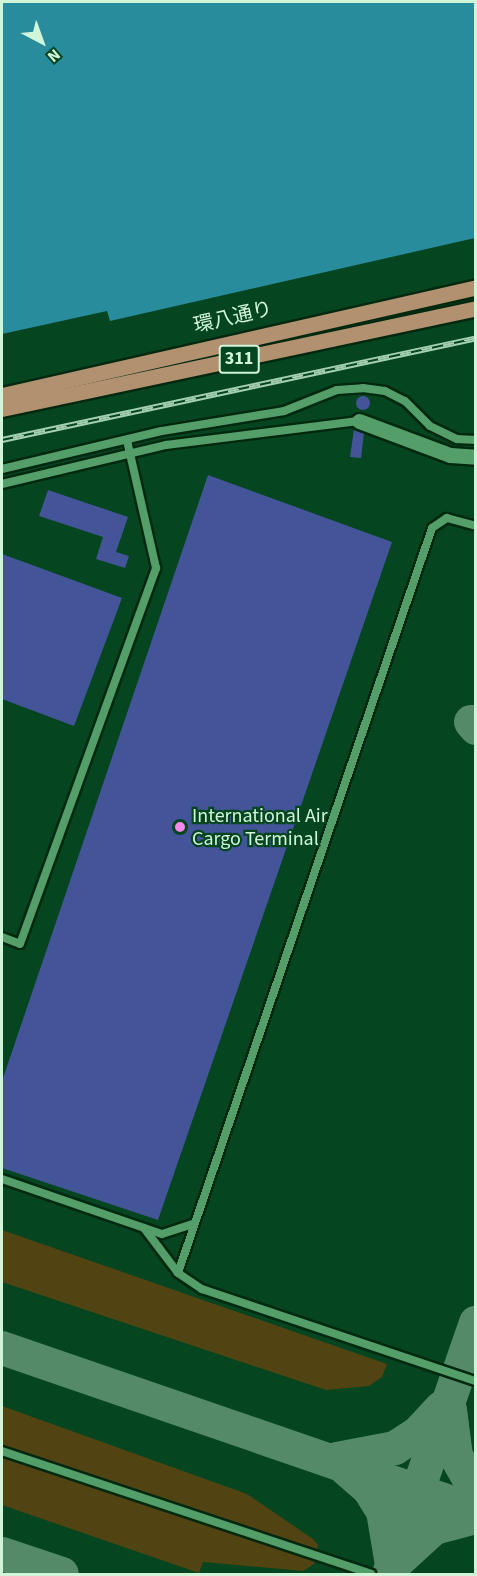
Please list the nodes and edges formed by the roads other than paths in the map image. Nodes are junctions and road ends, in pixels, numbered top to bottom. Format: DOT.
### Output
graph roads {
  1 [pos="476,287"];
  2 [pos="476,308"];
  3 [pos="2,395"];
  4 [pos="2,409"];
  5 [pos="358,421"];
  6 [pos="127,440"];
  7 [pos="476,440"];
  8 [pos="130,457"];
  9 [pos="476,457"];
  10 [pos="2,469"];
  11 [pos="2,484"];
  12 [pos="476,526"];
  13 [pos="2,938"];
  14 [pos="2,1179"];
  15 [pos="192,1224"];
  16 [pos="144,1228"];
  17 [pos="178,1273"];
  18 [pos="476,1382"];
  19 [pos="2,1451"];
  20 [pos="371,1575"];
  1 -- 3 [label="main road, 環八通り / 311"];
  2 -- 4 [label="main road, 環八通り / 311"];
  5 -- 8 [label="lane"];
  5 -- 9 [label="street"];
  6 -- 7 [label="lane"];
  6 -- 8 [label="lane"];
  6 -- 10 [label="lane"];
  8 -- 11 [label="lane"];
  8 -- 13 [label="lane"];
  12 -- 15 [label="lane"];
  14 -- 16 [label="lane"];
  15 -- 16 [label="lane"];
  15 -- 17 [label="lane"];
  16 -- 17 [label="lane"];
  17 -- 18 [label="lane"];
  19 -- 20 [label="lane"];
}
